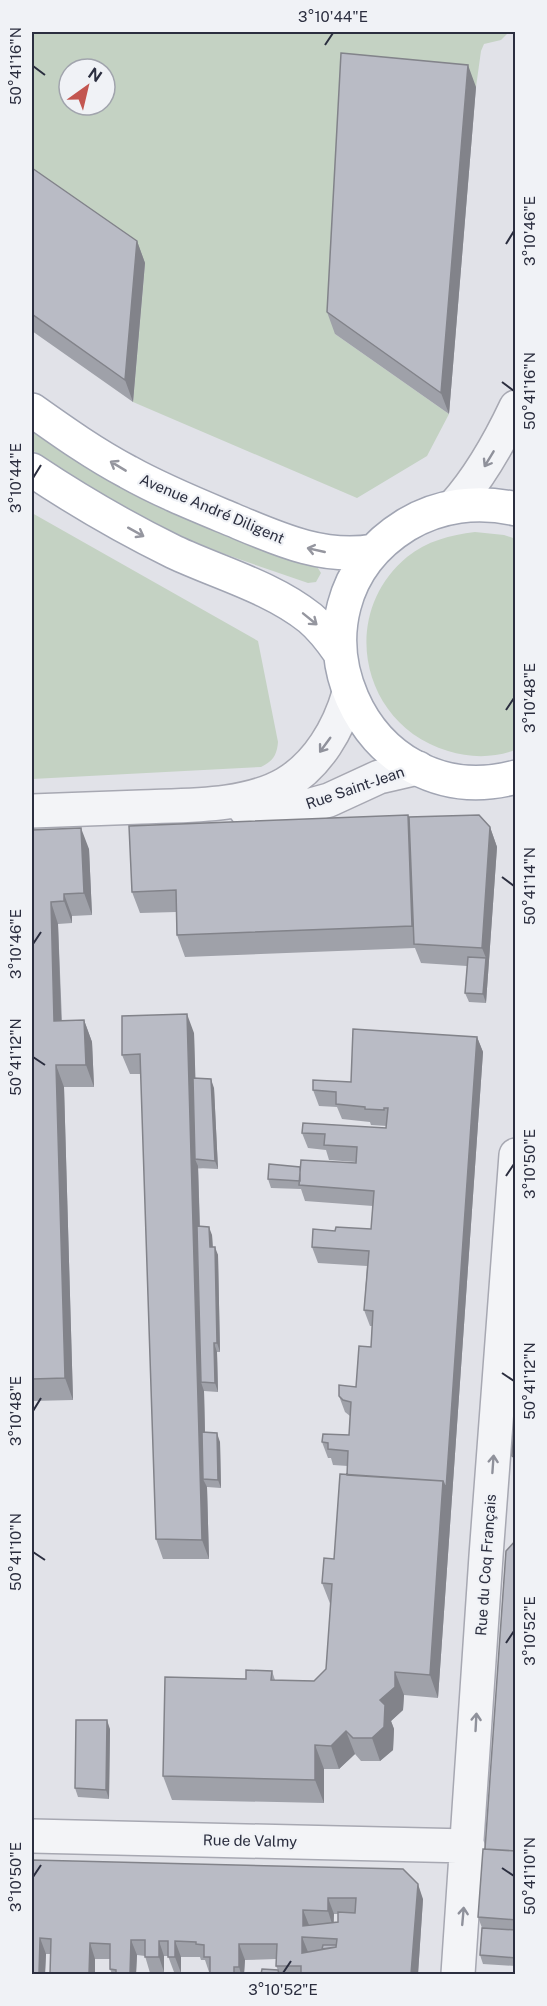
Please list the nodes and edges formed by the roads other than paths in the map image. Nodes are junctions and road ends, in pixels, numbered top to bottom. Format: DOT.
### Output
graph roads {
  1 [pos="516,407"];
  2 [pos="32,410"];
  3 [pos="32,470"];
  4 [pos="454,506"];
  5 [pos="516,509"];
  6 [pos="374,551"];
  7 [pos="340,653"];
  8 [pos="349,693"];
  9 [pos="418,768"];
  10 [pos="516,777"];
  11 [pos="183,806"];
  12 [pos="32,811"];
  13 [pos="516,1155"];
  14 [pos="503,1514"];
  15 [pos="32,1836"];
  16 [pos="468,1846"];
  17 [pos="458,1974"];
  1 -- 4 [label="street, one-way"];
  6 -- 2 [label="main road, Avenue André Diligent, one-way"];
  3 -- 7 [label="main road, one-way"];
  4 -- 5 [label="main road"];
  4 -- 6 [label="main road"];
  6 -- 7 [label="main road"];
  7 -- 8 [label="main road"];
  8 -- 9 [label="main road"];
  8 -- 11 [label="street, Rue Saint-Jean, one-way"];
  9 -- 10 [label="main road"];
  9 -- 11 [label="street, Rue Saint-Jean"];
  11 -- 12 [label="street, Rue Saint-Jean"];
  14 -- 13 [label="street, Rue du Coq Français, one-way"];
  16 -- 14 [label="street, Rue du Coq Français, one-way"];
  15 -- 16 [label="street, Rue de Valmy"];
  17 -- 16 [label="street, Rue du Coq Français, one-way"];
}
